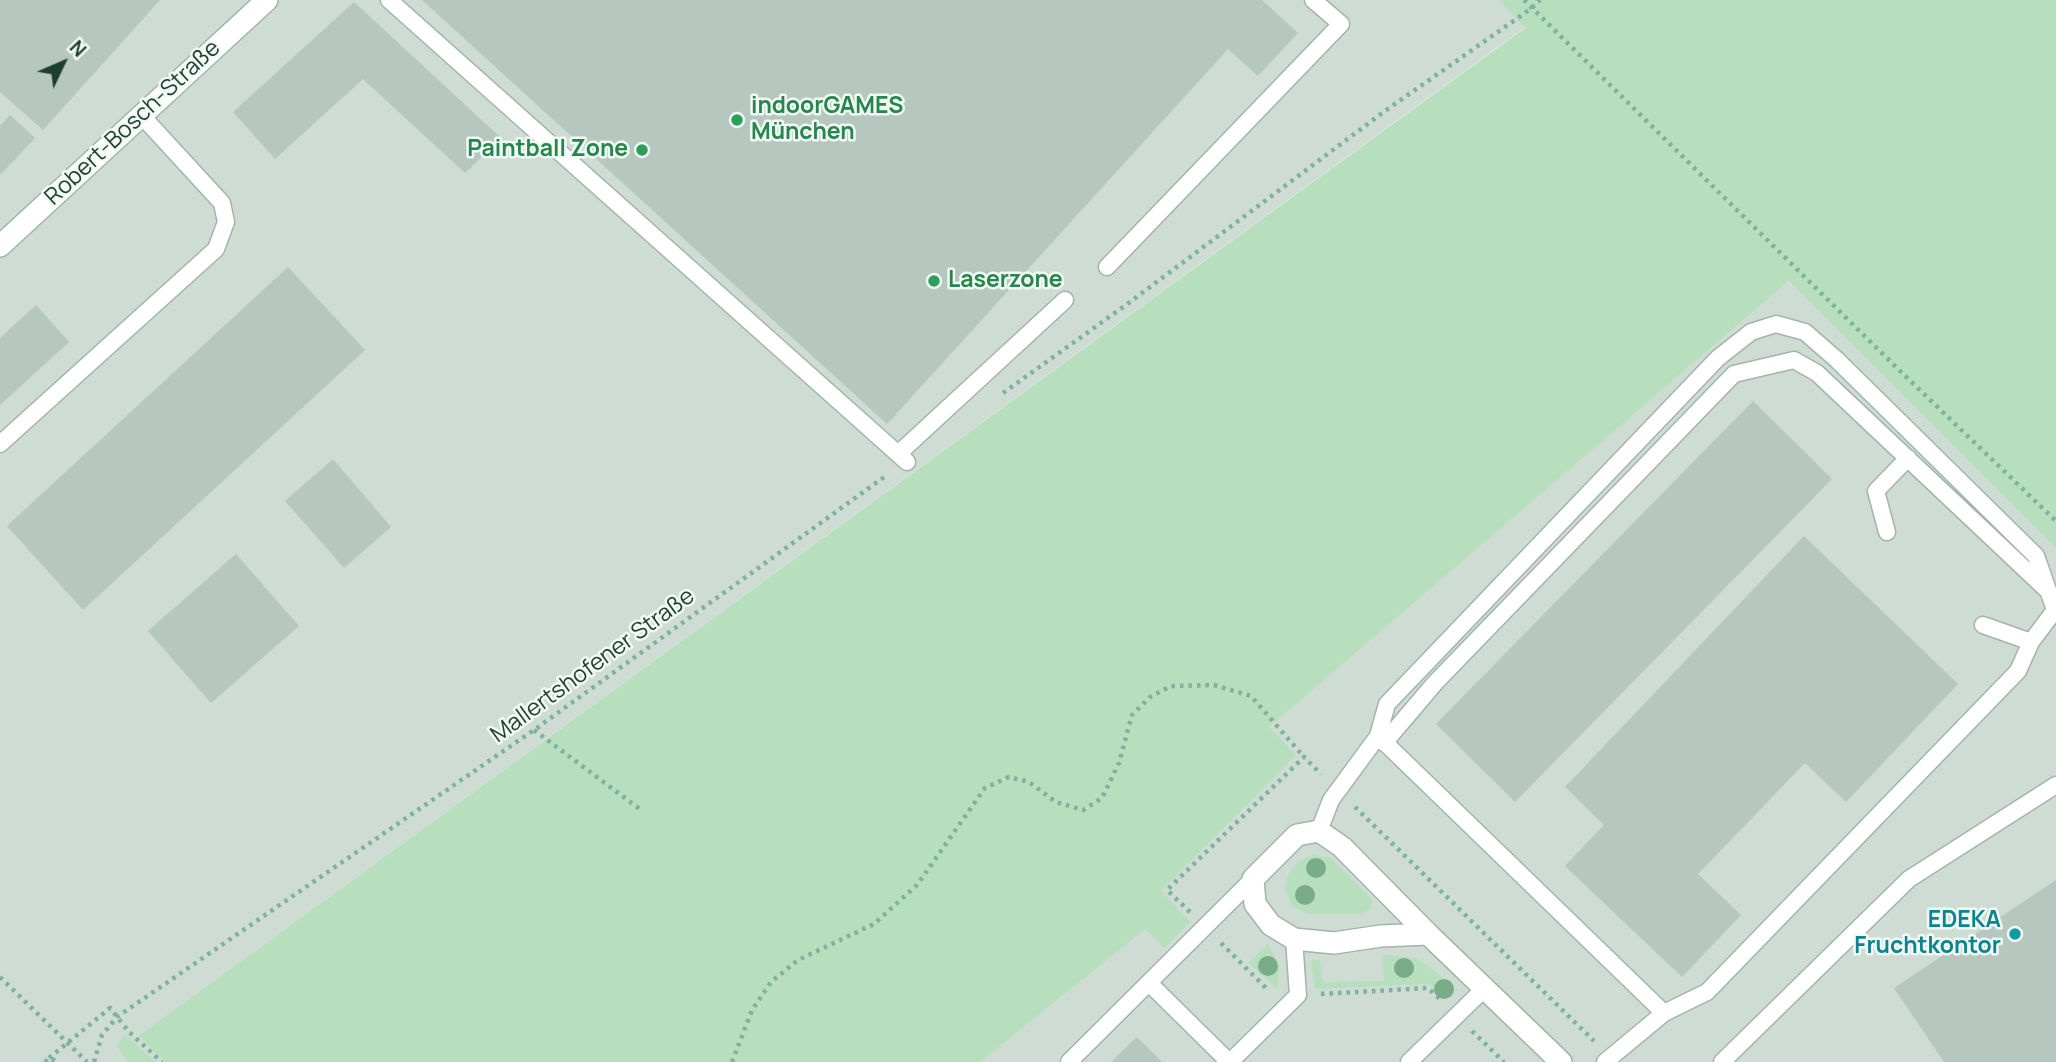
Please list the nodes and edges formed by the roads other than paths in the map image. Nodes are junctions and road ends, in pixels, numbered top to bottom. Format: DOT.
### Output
graph roads {
  1 [pos="267,0"];
  2 [pos="389,0"];
  3 [pos="1313,0"];
  4 [pos="142,116"];
  5 [pos="0,246"];
  6 [pos="1107,267"];
  7 [pos="1065,300"];
  8 [pos="0,444"];
  9 [pos="1908,458"];
  10 [pos="1887,532"];
  11 [pos="2048,592"];
  12 [pos="1983,625"];
  13 [pos="2031,642"];
  14 [pos="1381,739"];
  15 [pos="2056,785"];
  16 [pos="1319,831"];
  17 [pos="1253,879"];
  18 [pos="1428,934"];
  19 [pos="1294,939"];
  20 [pos="1150,984"];
  21 [pos="1484,989"];
  22 [pos="1664,1013"];
  23 [pos="1069,1062"];
  24 [pos="1229,1062"];
  25 [pos="1409,1062"];
  26 [pos="1561,1062"];
  27 [pos="1605,1062"];
  28 [pos="1722,1062"];
  1 -- 4 [label="street, Robert-Bosch-Straße"];
  2 -- 7 [label="lane"];
  3 -- 6 [label="lane"];
  4 -- 5 [label="street, Robert-Bosch-Straße"];
  4 -- 8 [label="lane"];
  9 -- 10 [label="lane"];
  9 -- 11 [label="lane"];
  9 -- 14 [label="lane"];
  11 -- 13 [label="lane"];
  11 -- 14 [label="lane"];
  12 -- 13 [label="lane"];
  13 -- 22 [label="lane"];
  14 -- 16 [label="lane"];
  14 -- 22 [label="lane"];
  15 -- 28 [label="lane"];
  16 -- 17 [label="street"];
  16 -- 18 [label="street"];
  17 -- 19 [label="street"];
  17 -- 20 [label="lane"];
  18 -- 19 [label="street"];
  18 -- 21 [label="street"];
  19 -- 24 [label="lane"];
  20 -- 23 [label="lane"];
  20 -- 24 [label="lane"];
  21 -- 25 [label="lane"];
  21 -- 26 [label="street"];
  22 -- 27 [label="lane"];
}
